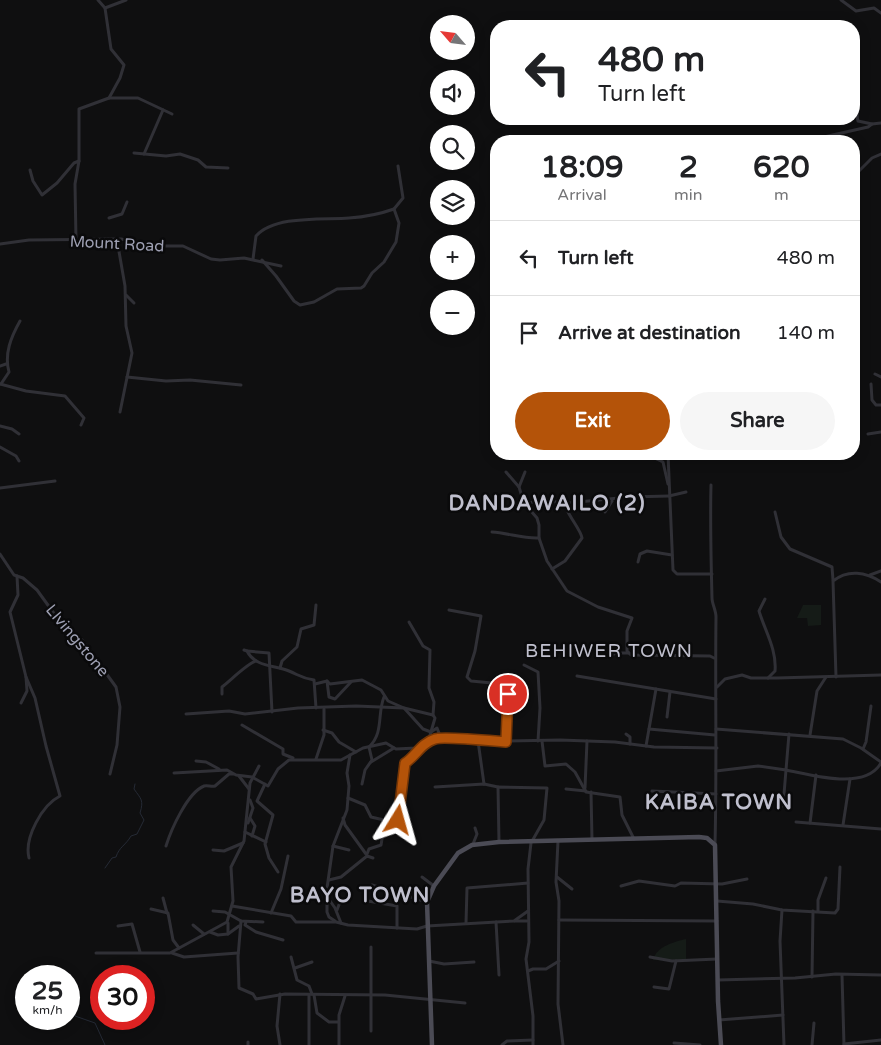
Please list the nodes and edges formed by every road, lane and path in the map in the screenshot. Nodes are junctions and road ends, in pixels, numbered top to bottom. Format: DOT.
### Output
graph roads {
  1 [pos="98,0"];
  2 [pos="126,0"];
  3 [pos="842,0"];
  4 [pos="105,8"];
  5 [pos="881,13"];
  6 [pos="110,98"];
  7 [pos="163,110"];
  8 [pos="172,114"];
  9 [pos="860,121"];
  10 [pos="881,123"];
  11 [pos="872,124"];
  12 [pos="835,135"];
  13 [pos="134,153"];
  14 [pos="144,154"];
  15 [pos="881,154"];
  16 [pos="79,161"];
  17 [pos="398,166"];
  18 [pos="228,168"];
  19 [pos="30,170"];
  20 [pos="860,170"];
  21 [pos="127,202"];
  22 [pos="394,209"];
  23 [pos="109,218"];
  24 [pos="76,240"];
  25 [pos="117,240"];
  26 [pos="0,244"];
  27 [pos="253,259"];
  28 [pos="261,260"];
  29 [pos="281,266"];
  30 [pos="126,295"];
  31 [pos="134,303"];
  32 [pos="20,321"];
  33 [pos="6,364"];
  34 [pos="0,366"];
  35 [pos="875,374"];
  36 [pos="127,377"];
  37 [pos="881,377"];
  38 [pos="1,384"];
  39 [pos="871,384"];
  40 [pos="241,385"];
  41 [pos="881,405"];
  42 [pos="120,412"];
  43 [pos="81,425"];
  44 [pos="0,426"];
  45 [pos="881,432"];
  46 [pos="19,434"];
  47 [pos="868,434"];
  48 [pos="0,447"];
  49 [pos="19,460"];
  50 [pos="656,460"];
  51 [pos="668,460"];
  52 [pos="506,472"];
  53 [pos="525,472"];
  54 [pos="55,482"];
  55 [pos="711,485"];
  56 [pos="669,486"];
  57 [pos="519,487"];
  58 [pos="0,488"];
  59 [pos="686,492"];
  60 [pos="669,496"];
  61 [pos="612,500"];
  62 [pos="524,503"];
  63 [pos="564,503"];
  64 [pos="606,512"];
  65 [pos="775,512"];
  66 [pos="492,532"];
  67 [pos="539,538"];
  68 [pos="0,554"];
  69 [pos="672,555"];
  70 [pos="638,562"];
  71 [pos="552,569"];
  72 [pos="881,571"];
  73 [pos="712,574"];
  74 [pos="870,575"];
  75 [pos="17,576"];
  76 [pos="833,581"];
  77 [pos="881,582"];
  78 [pos="765,599"];
  79 [pos="316,605"];
  80 [pos="450,610"];
  81 [pos="410,622"];
  82 [pos="630,653"];
  83 [pos="603,656"];
  84 [pos="714,658"];
  85 [pos="257,661"];
  86 [pos="524,665"];
  87 [pos="270,666"];
  88 [pos="280,668"];
  89 [pos="881,675"];
  90 [pos="577,676"];
  91 [pos="26,677"];
  92 [pos="826,677"];
  93 [pos="836,677"];
  94 [pos="768,678"];
  95 [pos="328,681"];
  96 [pos="351,681"];
  97 [pos="315,684"];
  98 [pos="717,687"];
  99 [pos="656,689"];
  100 [pos="670,692"];
  101 [pos="222,694"];
  102 [pos="385,696"];
  103 [pos="716,699"];
  104 [pos="21,703"];
  105 [pos="380,706"];
  106 [pos="871,706"];
  107 [pos="316,708"];
  108 [pos="404,708"];
  109 [pos="324,709"];
  110 [pos="272,712"];
  111 [pos="186,714"];
  112 [pos="433,715"];
  113 [pos="667,717"];
  114 [pos="242,724"];
  115 [pos="649,729"];
  116 [pos="716,729"];
  117 [pos="324,730"];
  118 [pos="430,732"];
  119 [pos="626,734"];
  120 [pos="789,734"];
  121 [pos="715,735"];
  122 [pos="810,735"];
  123 [pos="441,738"];
  124 [pos="478,741"];
  125 [pos="540,741"];
  126 [pos="587,741"];
  127 [pos="506,742"];
  128 [pos="428,743"];
  129 [pos="630,744"];
  130 [pos="646,746"];
  131 [pos="369,747"];
  132 [pos="420,747"];
  133 [pos="394,748"];
  134 [pos="717,748"];
  135 [pos="863,749"];
  136 [pos="357,752"];
  137 [pos="350,755"];
  138 [pos="299,759"];
  139 [pos="316,759"];
  140 [pos="196,761"];
  141 [pos="371,762"];
  142 [pos="881,765"];
  143 [pos="259,766"];
  144 [pos="220,769"];
  145 [pos="786,770"];
  146 [pos="716,771"];
  147 [pos="110,774"];
  148 [pos="174,774"];
  149 [pos="234,774"];
  150 [pos="816,775"];
  151 [pos="239,776"];
  152 [pos="252,778"];
  153 [pos="850,779"];
  154 [pos="265,784"];
  155 [pos="362,784"];
  156 [pos="484,784"];
  157 [pos="435,786"];
  158 [pos="498,787"];
  159 [pos="250,789"];
  160 [pos="566,789"];
  161 [pos="585,790"];
  162 [pos="592,792"];
  163 [pos="652,792"];
  164 [pos="716,794"];
  165 [pos="348,798"];
  166 [pos="250,800"];
  167 [pos="401,802"];
  168 [pos="783,806"];
  169 [pos="343,817"];
  170 [pos="250,818"];
  171 [pos="388,818"];
  172 [pos="398,820"];
  173 [pos="796,822"];
  174 [pos="810,823"];
  175 [pos="843,825"];
  176 [pos="475,828"];
  177 [pos="881,829"];
  178 [pos="245,830"];
  179 [pos="252,836"];
  180 [pos="634,839"];
  181 [pos="592,840"];
  182 [pos="558,841"];
  183 [pos="266,842"];
  184 [pos="499,842"];
  185 [pos="243,843"];
  186 [pos="531,843"];
  187 [pos="715,844"];
  188 [pos="472,845"];
  189 [pos="166,846"];
  190 [pos="334,846"];
  191 [pos="371,848"];
  192 [pos="361,849"];
  193 [pos="213,850"];
  194 [pos="349,850"];
  195 [pos="288,856"];
  196 [pos="370,856"];
  197 [pos="28,858"];
  198 [pos="840,867"];
  199 [pos="278,872"];
  200 [pos="330,872"];
  201 [pos="422,877"];
  202 [pos="557,877"];
  203 [pos="335,878"];
  204 [pos="826,878"];
  205 [pos="747,879"];
  206 [pos="328,880"];
  207 [pos="528,883"];
  208 [pos="716,884"];
  209 [pos="372,885"];
  210 [pos="434,886"];
  211 [pos="621,886"];
  212 [pos="572,889"];
  213 [pos="163,898"];
  214 [pos="328,898"];
  215 [pos="368,901"];
  216 [pos="340,902"];
  217 [pos="427,902"];
  218 [pos="717,902"];
  219 [pos="232,906"];
  220 [pos="152,909"];
  221 [pos="528,910"];
  222 [pos="782,910"];
  223 [pos="212,911"];
  224 [pos="336,911"];
  225 [pos="813,911"];
  226 [pos="818,911"];
  227 [pos="168,913"];
  228 [pos="271,913"];
  229 [pos="229,914"];
  230 [pos="559,920"];
  231 [pos="240,921"];
  232 [pos="514,921"];
  233 [pos="527,921"];
  234 [pos="717,921"];
  235 [pos="228,922"];
  236 [pos="246,922"];
  237 [pos="263,922"];
  238 [pos="336,922"];
  239 [pos="496,922"];
  240 [pos="341,923"];
  241 [pos="466,923"];
  242 [pos="193,925"];
  243 [pos="118,926"];
  244 [pos="239,926"];
  245 [pos="428,926"];
  246 [pos="397,928"];
  247 [pos="210,932"];
  248 [pos="205,934"];
  249 [pos="228,934"];
  250 [pos="283,940"];
  251 [pos="371,947"];
  252 [pos="179,948"];
  253 [pos="140,952"];
  254 [pos="171,952"];
  255 [pos="96,954"];
  256 [pos="238,954"];
  257 [pos="650,956"];
  258 [pos="291,957"];
  259 [pos="717,959"];
  260 [pos="429,960"];
  261 [pos="676,960"];
  262 [pos="312,962"];
  263 [pos="474,962"];
  264 [pos="558,962"];
  265 [pos="295,968"];
  266 [pos="528,971"];
  267 [pos="499,975"];
  268 [pos="842,975"];
  269 [pos="881,975"];
  270 [pos="812,977"];
  271 [pos="783,978"];
  272 [pos="718,980"];
  273 [pos="654,988"];
  274 [pos="280,994"];
  275 [pos="312,995"];
  276 [pos="345,996"];
  277 [pos="372,996"];
  278 [pos="429,999"];
  279 [pos="464,1003"];
  280 [pos="783,1016"];
  281 [pos="720,1020"];
  282 [pos="338,1022"];
  283 [pos="814,1023"];
  284 [pos="371,1031"];
  285 [pos="532,1040"];
  286 [pos="881,1040"];
  287 [pos="674,1042"];
  288 [pos="280,1045"];
  289 [pos="309,1045"];
  290 [pos="339,1045"];
  291 [pos="432,1045"];
  292 [pos="502,1045"];
  293 [pos="533,1045"];
  294 [pos="562,1045"];
  295 [pos="700,1045"];
  296 [pos="721,1045"];
  297 [pos="784,1045"];
  298 [pos="812,1045"];
  299 [pos="844,1045"];
  1 -- 4 [label="street"];
  2 -- 4 [label="street"];
  3 -- 5 [label="street"];
  4 -- 6 [label="street"];
  6 -- 7 [label="street"];
  6 -- 16 [label="street"];
  7 -- 8 [label="street"];
  7 -- 14 [label="street"];
  9 -- 11 [label="street"];
  10 -- 11 [label="street"];
  11 -- 12 [label="street"];
  13 -- 14 [label="street"];
  14 -- 18 [label="street"];
  15 -- 20 [label="street"];
  16 -- 19 [label="street"];
  16 -- 24 [label="street"];
  17 -- 22 [label="street"];
  21 -- 23 [label="street"];
  22 -- 27 [label="street"];
  22 -- 28 [label="street"];
  24 -- 25 [label="street, Mount Road"];
  24 -- 26 [label="street, Mount Road"];
  25 -- 27 [label="street, Mount Road"];
  25 -- 30 [label="street"];
  27 -- 28 [label="street, Mount Road"];
  28 -- 29 [label="street, Mount Road"];
  30 -- 31 [label="street"];
  30 -- 36 [label="street"];
  32 -- 33 [label="street"];
  33 -- 34 [label="street"];
  33 -- 38 [label="street"];
  35 -- 37 [label="street"];
  36 -- 40 [label="street"];
  36 -- 42 [label="street"];
  38 -- 43 [label="street"];
  39 -- 41 [label="street"];
  44 -- 46 [label="street"];
  45 -- 47 [label="street"];
  48 -- 49 [label="street"];
  50 -- 56 [label="street"];
  51 -- 56 [label="street"];
  52 -- 57 [label="street"];
  53 -- 57 [label="street"];
  54 -- 58 [label="street"];
  55 -- 73 [label="street"];
  56 -- 60 [label="street"];
  57 -- 62 [label="street"];
  59 -- 60 [label="street"];
  60 -- 61 [label="street"];
  60 -- 69 [label="street"];
  61 -- 63 [label="street"];
  61 -- 64 [label="street"];
  62 -- 63 [label="street"];
  62 -- 67 [label="street"];
  63 -- 71 [label="street"];
  65 -- 76 [label="street"];
  66 -- 67 [label="street"];
  67 -- 71 [label="street"];
  68 -- 75 [label="street, LIvingstone"];
  69 -- 70 [label="street"];
  69 -- 73 [label="street"];
  71 -- 82 [label="street"];
  72 -- 74 [label="street"];
  73 -- 84 [label="street"];
  74 -- 76 [label="street"];
  74 -- 77 [label="street"];
  75 -- 91 [label="street"];
  75 -- 147 [label="street, LIvingstone"];
  76 -- 93 [label="street"];
  78 -- 94 [label="street"];
  79 -- 88 [label="street"];
  80 -- 127 [label="street"];
  81 -- 112 [label="street"];
  82 -- 83 [label="street"];
  82 -- 84 [label="street"];
  84 -- 98 [label="street"];
  85 -- 87 [label="street"];
  85 -- 87 [label="street"];
  85 -- 101 [label="street"];
  86 -- 125 [label="street"];
  87 -- 88 [label="street"];
  87 -- 110 [label="street"];
  88 -- 97 [label="street"];
  89 -- 93 [label="street"];
  90 -- 99 [label="street"];
  91 -- 104 [label="street"];
  91 -- 197 [label="street"];
  92 -- 93 [label="street"];
  92 -- 94 [label="street"];
  92 -- 122 [label="street"];
  94 -- 98 [label="street"];
  95 -- 96 [label="street"];
  95 -- 96 [label="street"];
  95 -- 97 [label="street"];
  96 -- 102 [label="street"];
  97 -- 107 [label="street"];
  98 -- 103 [label="street"];
  99 -- 100 [label="street"];
  99 -- 115 [label="street"];
  100 -- 103 [label="street"];
  100 -- 113 [label="street"];
  102 -- 105 [label="street"];
  102 -- 108 [label="street"];
  103 -- 116 [label="street"];
  105 -- 108 [label="street"];
  105 -- 109 [label="street"];
  105 -- 131 [label="street"];
  106 -- 135 [label="street"];
  107 -- 109 [label="street"];
  107 -- 110 [label="street"];
  108 -- 112 [label="street"];
  108 -- 118 [label="street"];
  109 -- 117 [label="street"];
  110 -- 111 [label="street"];
  112 -- 118 [label="street"];
  114 -- 138 [label="street"];
  115 -- 121 [label="street"];
  115 -- 130 [label="street"];
  116 -- 120 [label="street"];
  116 -- 121 [label="street"];
  117 -- 136 [label="street"];
  117 -- 139 [label="street"];
  118 -- 123 [label="street"];
  118 -- 128 [label="street"];
  119 -- 129 [label="street"];
  120 -- 122 [label="street"];
  120 -- 145 [label="street"];
  121 -- 134 [label="street"];
  122 -- 135 [label="street"];
  123 -- 124 [label="street"];
  123 -- 128 [label="street"];
  124 -- 127 [label="street"];
  124 -- 156 [label="street"];
  125 -- 126 [label="street"];
  125 -- 127 [label="street"];
  125 -- 161 [label="street"];
  126 -- 129 [label="street"];
  126 -- 161 [label="street"];
  128 -- 132 [label="street"];
  129 -- 130 [label="street"];
  130 -- 134 [label="street"];
  131 -- 133 [label="street"];
  131 -- 136 [label="street"];
  131 -- 141 [label="street"];
  132 -- 133 [label="street"];
  132 -- 167 [label="street"];
  133 -- 141 [label="street"];
  134 -- 146 [label="street"];
  135 -- 142 [label="street"];
  136 -- 137 [label="street"];
  137 -- 139 [label="street"];
  137 -- 165 [label="street"];
  138 -- 139 [label="street"];
  138 -- 154 [label="street"];
  140 -- 144 [label="street"];
  141 -- 155 [label="street"];
  142 -- 153 [label="street"];
  143 -- 152 [label="street"];
  144 -- 148 [label="street"];
  144 -- 149 [label="street"];
  145 -- 146 [label="street"];
  145 -- 150 [label="street"];
  145 -- 168 [label="street"];
  146 -- 164 [label="street"];
  149 -- 151 [label="street"];
  149 -- 189 [label="street"];
  150 -- 153 [label="street"];
  150 -- 174 [label="street"];
  151 -- 152 [label="street"];
  151 -- 159 [label="street"];
  152 -- 154 [label="street"];
  152 -- 159 [label="street"];
  153 -- 175 [label="street"];
  154 -- 183 [label="street"];
  156 -- 157 [label="street"];
  156 -- 158 [label="street"];
  158 -- 184 [label="street"];
  158 -- 186 [label="street"];
  159 -- 166 [label="street"];
  160 -- 161 [label="street"];
  161 -- 162 [label="street"];
  162 -- 180 [label="street"];
  162 -- 181 [label="street"];
  163 -- 164 [label="street"];
  164 -- 187 [label="street"];
  165 -- 169 [label="street"];
  165 -- 171 [label="street"];
  166 -- 170 [label="street"];
  166 -- 178 [label="street"];
  167 -- 171 [label="street"];
  167 -- 172 [label="street"];
  169 -- 190 [label="street"];
  169 -- 192 [label="street"];
  170 -- 178 [label="street"];
  170 -- 179 [label="street"];
  171 -- 191 [label="street"];
  173 -- 174 [label="street"];
  174 -- 175 [label="street"];
  175 -- 177 [label="street"];
  176 -- 188 [label="street"];
  178 -- 179 [label="street"];
  178 -- 185 [label="street"];
  179 -- 183 [label="street"];
  180 -- 181 [label="main road"];
  180 -- 187 [label="main road"];
  181 -- 182 [label="main road"];
  182 -- 186 [label="main road"];
  182 -- 202 [label="street"];
  183 -- 199 [label="street"];
  184 -- 186 [label="main road"];
  184 -- 188 [label="main road"];
  185 -- 193 [label="street"];
  185 -- 219 [label="street"];
  186 -- 207 [label="street"];
  187 -- 208 [label="main road"];
  188 -- 210 [label="main road"];
  190 -- 194 [label="street"];
  190 -- 200 [label="street"];
  191 -- 192 [label="street"];
  191 -- 196 [label="street"];
  192 -- 196 [label="street"];
  195 -- 228 [label="street"];
  196 -- 203 [label="street"];
  198 -- 226 [label="street"];
  200 -- 203 [label="street"];
  200 -- 206 [label="street"];
  201 -- 210 [label="street"];
  202 -- 212 [label="street"];
  202 -- 230 [label="street"];
  203 -- 206 [label="street"];
  204 -- 226 [label="street"];
  205 -- 208 [label="street"];
  206 -- 214 [label="street"];
  207 -- 221 [label="street"];
  207 -- 241 [label="street"];
  208 -- 211 [label="street"];
  208 -- 218 [label="main road"];
  209 -- 217 [label="street"];
  210 -- 217 [label="main road"];
  213 -- 227 [label="street"];
  214 -- 224 [label="street"];
  214 -- 238 [label="street"];
  215 -- 246 [label="street"];
  216 -- 224 [label="street"];
  217 -- 245 [label="main road"];
  218 -- 222 [label="street"];
  218 -- 234 [label="main road"];
  219 -- 228 [label="street"];
  219 -- 229 [label="street"];
  220 -- 227 [label="street"];
  221 -- 232 [label="street"];
  221 -- 233 [label="street"];
  222 -- 225 [label="street"];
  222 -- 271 [label="street"];
  223 -- 229 [label="street"];
  224 -- 240 [label="street"];
  225 -- 226 [label="street"];
  225 -- 270 [label="street"];
  227 -- 252 [label="street"];
  228 -- 238 [label="street"];
  229 -- 231 [label="street"];
  229 -- 235 [label="street"];
  230 -- 234 [label="street"];
  230 -- 264 [label="street"];
  231 -- 236 [label="street"];
  231 -- 244 [label="street"];
  232 -- 233 [label="street"];
  232 -- 239 [label="street"];
  233 -- 266 [label="street"];
  234 -- 259 [label="main road"];
  235 -- 247 [label="street"];
  235 -- 249 [label="street"];
  236 -- 237 [label="street"];
  236 -- 250 [label="street"];
  238 -- 240 [label="street"];
  239 -- 241 [label="street"];
  239 -- 267 [label="street"];
  240 -- 246 [label="street"];
  241 -- 245 [label="street"];
  242 -- 248 [label="street"];
  243 -- 253 [label="street"];
  244 -- 249 [label="street"];
  244 -- 256 [label="street"];
  245 -- 246 [label="street"];
  245 -- 260 [label="main road"];
  247 -- 248 [label="street"];
  247 -- 249 [label="street"];
  248 -- 252 [label="street"];
  251 -- 277 [label="street"];
  252 -- 254 [label="street"];
  253 -- 254 [label="street"];
  253 -- 255 [label="street"];
  254 -- 256 [label="street"];
  256 -- 274 [label="street"];
  257 -- 261 [label="street"];
  258 -- 265 [label="street"];
  259 -- 261 [label="street"];
  259 -- 272 [label="main road"];
  260 -- 263 [label="street"];
  260 -- 278 [label="main road"];
  261 -- 273 [label="street"];
  262 -- 265 [label="street"];
  264 -- 266 [label="street"];
  264 -- 294 [label="street"];
  265 -- 275 [label="street"];
  266 -- 285 [label="street"];
  268 -- 269 [label="street"];
  268 -- 270 [label="street"];
  268 -- 299 [label="street"];
  270 -- 271 [label="street"];
  271 -- 272 [label="street"];
  271 -- 280 [label="street"];
  272 -- 281 [label="main road"];
  274 -- 275 [label="street"];
  274 -- 288 [label="street"];
  275 -- 276 [label="street"];
  275 -- 282 [label="street"];
  275 -- 289 [label="street"];
  276 -- 277 [label="street"];
  276 -- 282 [label="street"];
  277 -- 278 [label="street"];
  277 -- 284 [label="street"];
  278 -- 279 [label="street"];
  278 -- 291 [label="main road"];
  280 -- 281 [label="street"];
  280 -- 297 [label="street"];
  281 -- 296 [label="main road"];
  282 -- 290 [label="street"];
  283 -- 298 [label="street"];
  285 -- 292 [label="street"];
  285 -- 293 [label="street"];
  286 -- 299 [label="street"];
  287 -- 295 [label="street"];
}
